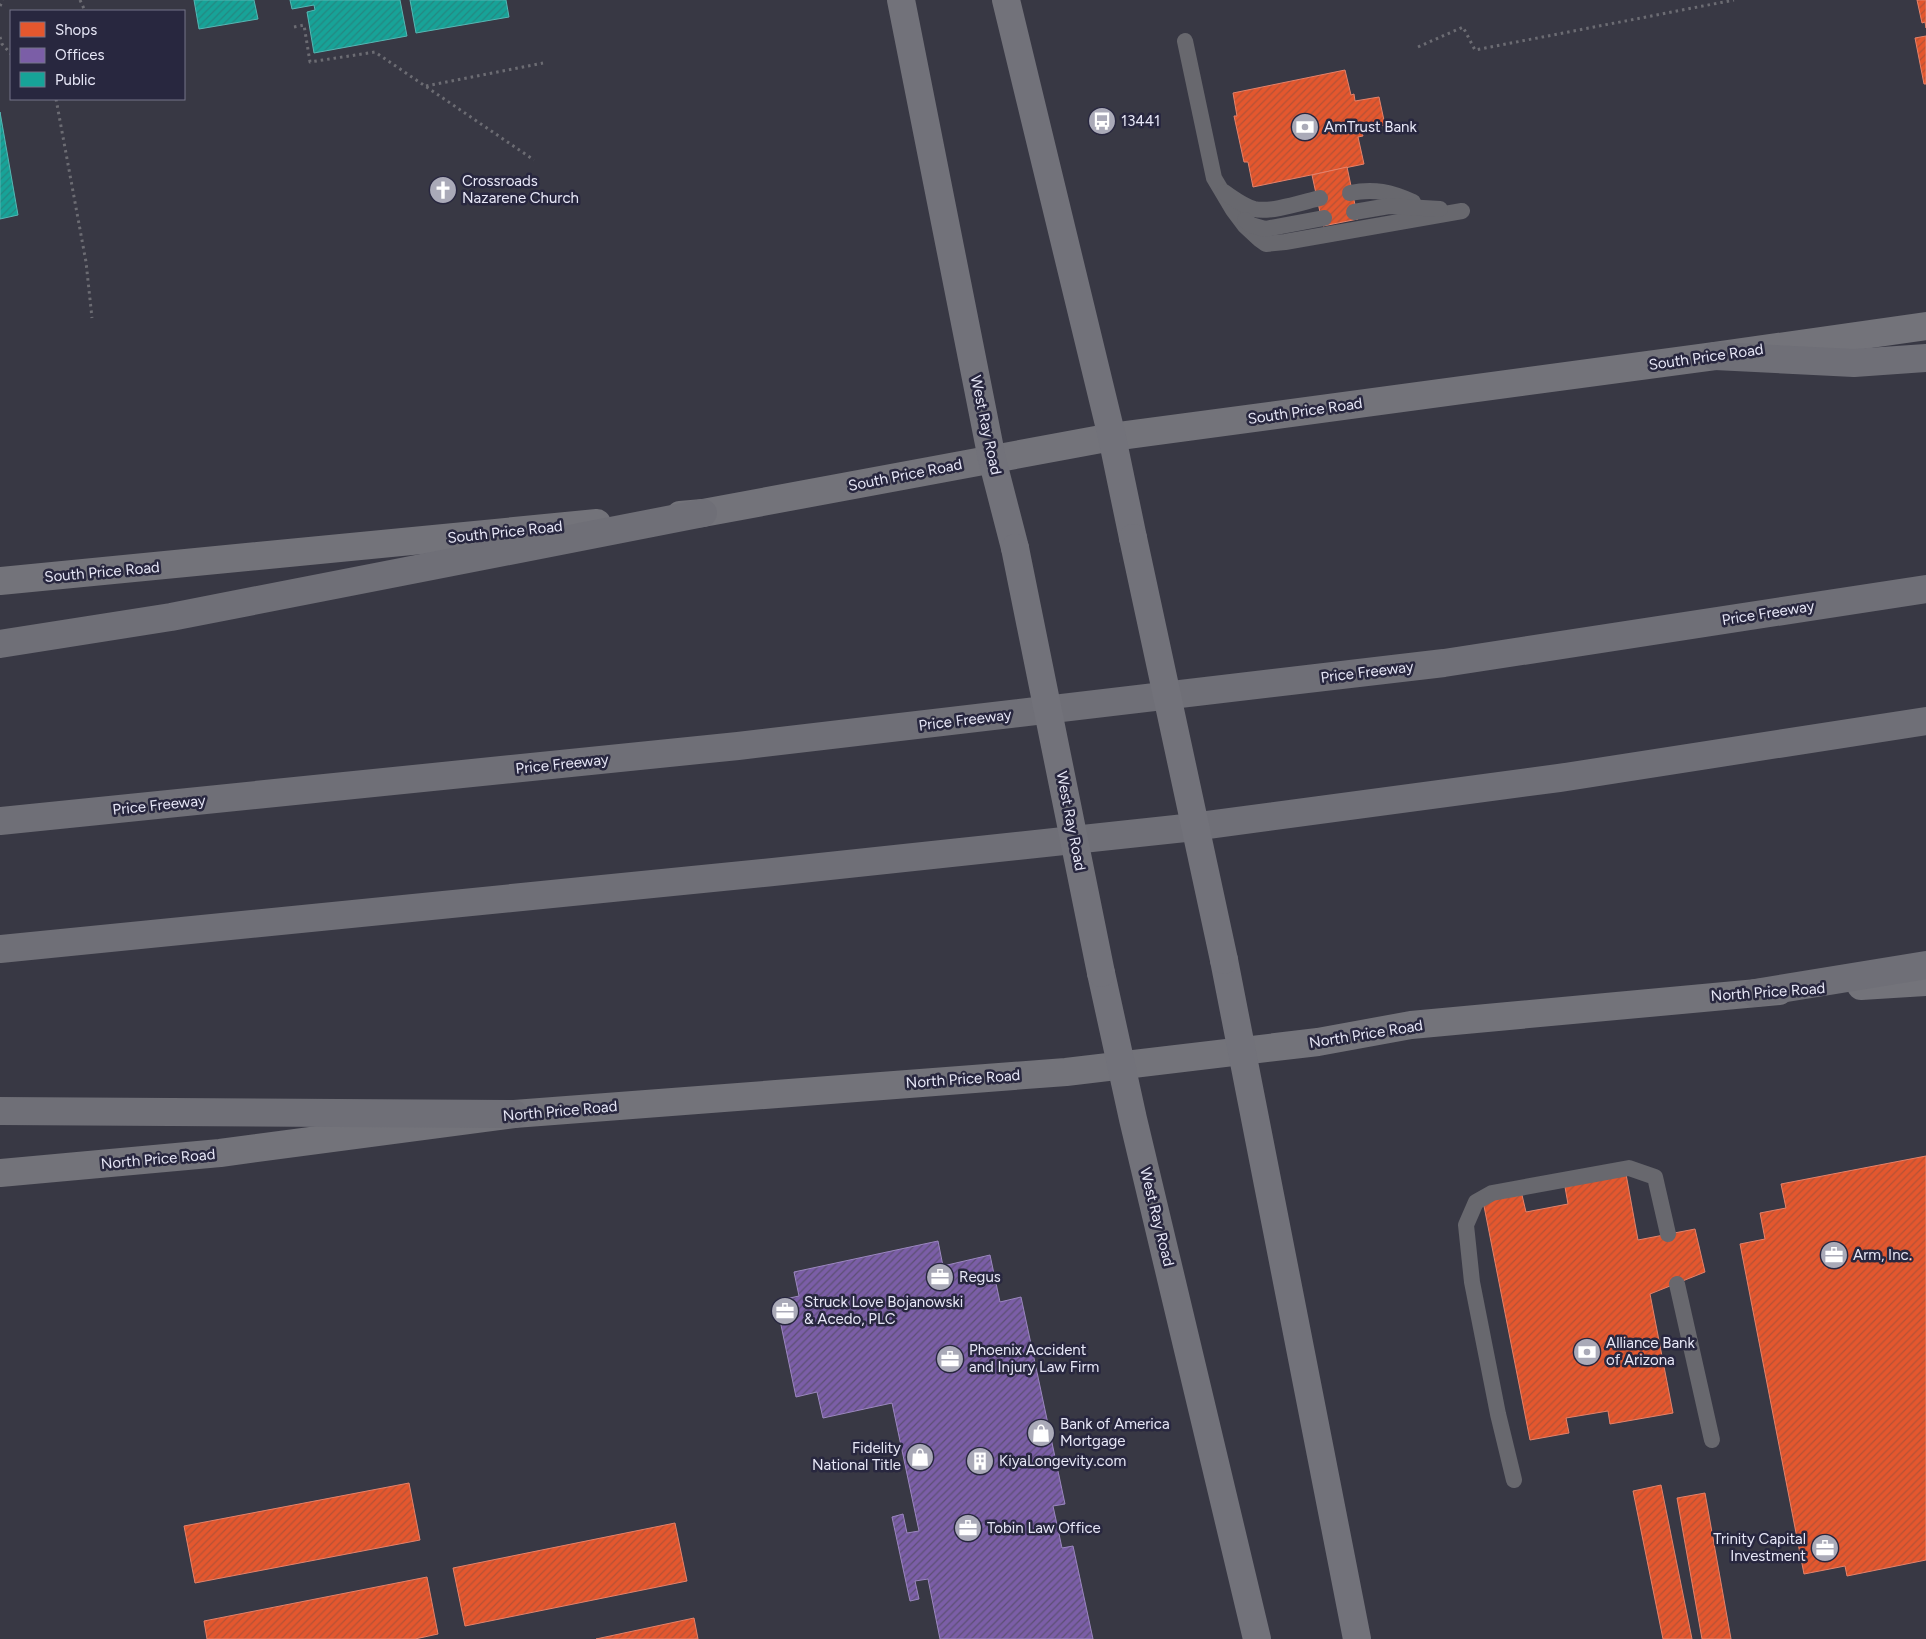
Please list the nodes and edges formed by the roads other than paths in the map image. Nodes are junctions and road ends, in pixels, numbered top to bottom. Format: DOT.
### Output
graph roads {
  1 [pos="901,0"];
  2 [pos="1006,0"];
  3 [pos="1185,41"];
  4 [pos="1222,191"];
  5 [pos="1350,193"];
  6 [pos="1320,198"];
  7 [pos="1424,207"];
  8 [pos="1233,210"];
  9 [pos="1354,212"];
  10 [pos="1324,218"];
  11 [pos="1926,326"];
  12 [pos="1715,356"];
  13 [pos="1926,358"];
  14 [pos="1112,437"];
  15 [pos="992,459"];
  16 [pos="704,513"];
  17 [pos="0,581"];
  18 [pos="1926,589"];
  19 [pos="0,644"];
  20 [pos="1926,721"];
  21 [pos="0,821"];
  22 [pos="0,949"];
  23 [pos="1926,965"];
  24 [pos="1926,982"];
  25 [pos="1756,993"];
  26 [pos="1243,1051"];
  27 [pos="1120,1065"];
  28 [pos="0,1111"];
  29 [pos="514,1114"];
  30 [pos="0,1173"];
  31 [pos="1668,1234"];
  32 [pos="1677,1284"];
  33 [pos="1712,1440"];
  34 [pos="1514,1480"];
  35 [pos="1257,1639"];
  36 [pos="1357,1639"];
  1 -- 15 [label="main road, West Ray Road"];
  2 -- 14 [label="main road"];
  3 -- 4 [label="lane"];
  4 -- 6 [label="lane"];
  4 -- 8 [label="lane"];
  5 -- 7 [label="lane"];
  7 -- 8 [label="lane"];
  7 -- 9 [label="lane"];
  8 -- 10 [label="lane"];
  11 -- 12 [label="main road, South Price Road"];
  12 -- 13 [label="highway"];
  12 -- 14 [label="main road, South Price Road"];
  14 -- 15 [label="main road, South Price Road"];
  14 -- 26 [label="main road, bridge"];
  15 -- 16 [label="main road, South Price Road"];
  15 -- 27 [label="main road, West Ray Road, bridge"];
  16 -- 17 [label="main road, South Price Road"];
  16 -- 19 [label="highway"];
  18 -- 21 [label="highway, Price Freeway"];
  20 -- 22 [label="highway"];
  23 -- 25 [label="highway"];
  24 -- 25 [label="main road, North Price Road"];
  25 -- 26 [label="main road, North Price Road"];
  26 -- 27 [label="main road, North Price Road"];
  26 -- 36 [label="main road"];
  27 -- 29 [label="main road, North Price Road"];
  27 -- 35 [label="main road, West Ray Road"];
  28 -- 29 [label="highway"];
  29 -- 30 [label="main road, North Price Road"];
  31 -- 34 [label="lane"];
  32 -- 33 [label="lane"];
}
